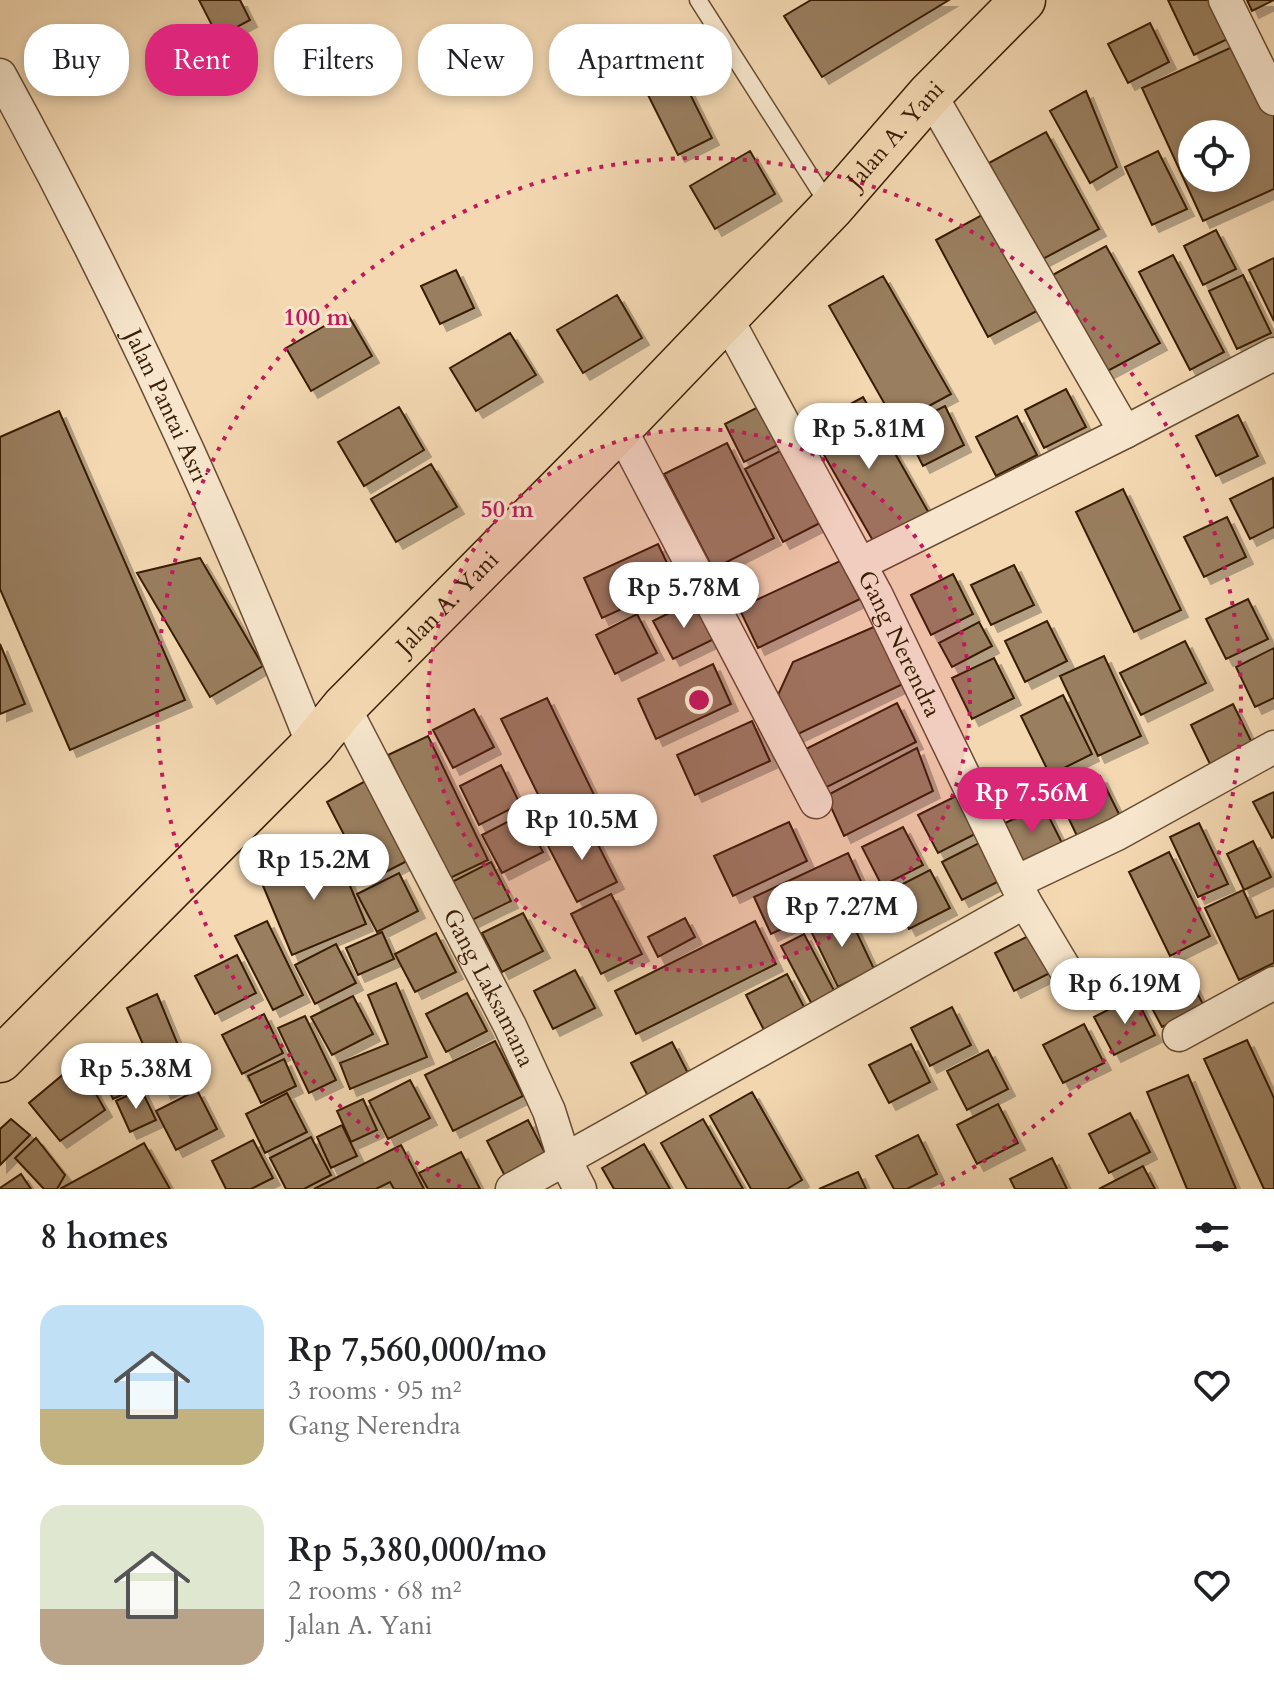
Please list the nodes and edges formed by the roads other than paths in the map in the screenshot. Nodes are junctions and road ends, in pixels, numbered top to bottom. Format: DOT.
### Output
graph roads {
  1 [pos="698,0"];
  2 [pos="1023,0"];
  3 [pos="1225,0"];
  4 [pos="0,75"];
  5 [pos="930,94"];
  6 [pos="1274,99"];
  7 [pos="831,208"];
  8 [pos="726,317"];
  9 [pos="1274,354"];
  10 [pos="620,428"];
  11 [pos="1125,432"];
  12 [pos="860,564"];
  13 [pos="344,707"];
  14 [pos="313,745"];
  15 [pos="1274,747"];
  16 [pos="816,802"];
  17 [pos="1020,892"];
  18 [pos="1068,974"];
  19 [pos="1274,983"];
  20 [pos="1179,1035"];
  21 [pos="0,1060"];
  22 [pos="564,1158"];
  23 [pos="512,1189"];
  24 [pos="580,1189"];
  1 -- 7 [label="lane"];
  2 -- 5 [label="highway, Jalan A. Yani"];
  3 -- 6 [label="street"];
  4 -- 14 [label="street, Jalan Pantai Asri"];
  5 -- 7 [label="highway, Jalan A. Yani"];
  5 -- 11 [label="street"];
  7 -- 8 [label="highway, Jalan A. Yani"];
  8 -- 10 [label="highway, Jalan A. Yani"];
  8 -- 12 [label="street, Gang Nerendra"];
  9 -- 11 [label="street"];
  10 -- 13 [label="highway, Jalan A. Yani"];
  10 -- 16 [label="street"];
  11 -- 12 [label="street"];
  12 -- 17 [label="street, Gang Nerendra"];
  13 -- 14 [label="highway, Jalan A. Yani"];
  13 -- 22 [label="street, Gang Laksamana"];
  14 -- 21 [label="highway, Jalan A. Yani"];
  15 -- 17 [label="street"];
  17 -- 18 [label="street, Gang Nerendra"];
  17 -- 22 [label="street"];
  19 -- 20 [label="street"];
  22 -- 23 [label="street"];
  22 -- 24 [label="street, Gang Laksamana"];
}
